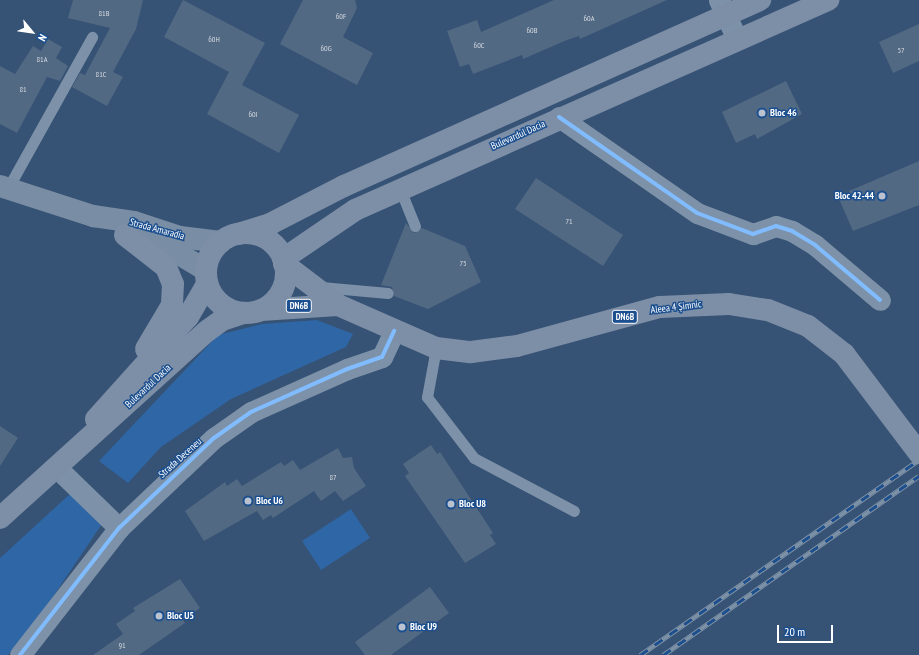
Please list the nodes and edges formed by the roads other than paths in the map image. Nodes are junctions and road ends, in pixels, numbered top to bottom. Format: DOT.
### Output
graph roads {
  1 [pos="760,0"];
  2 [pos="828,0"];
  3 [pos="722,7"];
  4 [pos="92,37"];
  5 [pos="737,39"];
  6 [pos="560,117"];
  7 [pos="4,187"];
  8 [pos="400,188"];
  9 [pos="93,216"];
  10 [pos="416,226"];
  11 [pos="125,235"];
  12 [pos="229,238"];
  13 [pos="284,261"];
  14 [pos="207,277"];
  15 [pos="317,287"];
  16 [pos="388,293"];
  17 [pos="880,300"];
  18 [pos="338,305"];
  19 [pos="252,311"];
  20 [pos="394,332"];
  21 [pos="436,348"];
  22 [pos="129,379"];
  23 [pos="919,453"];
  24 [pos="56,467"];
  25 [pos="574,511"];
  26 [pos="0,518"];
  27 [pos="119,528"];
  28 [pos="20,655"];
  1 -- 3 [label="main road"];
  2 -- 5 [label="main road, Bulevardul Dacia"];
  3 -- 5 [label="street"];
  3 -- 12 [label="main road"];
  4 -- 7 [label="lane"];
  5 -- 6 [label="main road, Bulevardul Dacia"];
  6 -- 8 [label="main road, Bulevardul Dacia"];
  6 -- 17 [label="street"];
  7 -- 9 [label="main road, Strada Amaradia"];
  8 -- 10 [label="lane"];
  8 -- 13 [label="main road, Bulevardul Dacia"];
  9 -- 11 [label="main road, Strada Amaradia"];
  9 -- 12 [label="main road, Strada Amaradia"];
  11 -- 14 [label="main road, Strada Amaradia"];
  11 -- 22 [label="main road"];
  12 -- 13 [label="main road"];
  12 -- 14 [label="main road, Bulevardul Dacia"];
  13 -- 15 [label="main road, Aleea 4 Șimnic / DN6B"];
  13 -- 19 [label="main road, Bulevardul Dacia"];
  14 -- 19 [label="main road"];
  14 -- 22 [label="main road, Bulevardul Dacia"];
  15 -- 16 [label="lane"];
  15 -- 18 [label="main road, Aleea 4 Șimnic / DN6B"];
  18 -- 19 [label="main road, Aleea 4 Șimnic / DN6B"];
  18 -- 20 [label="main road, Aleea 4 Șimnic / DN6B"];
  19 -- 24 [label="main road, Bulevardul Dacia"];
  20 -- 21 [label="main road, Aleea 4 Șimnic / DN6B"];
  20 -- 27 [label="street, Strada Deceneu"];
  21 -- 23 [label="main road, Aleea 4 Șimnic / DN6B"];
  21 -- 25 [label="lane"];
  22 -- 24 [label="main road, Bulevardul Dacia"];
  24 -- 26 [label="main road, Bulevardul Dacia"];
  24 -- 27 [label="street"];
  27 -- 28 [label="street, Strada Deceneu"];
}
